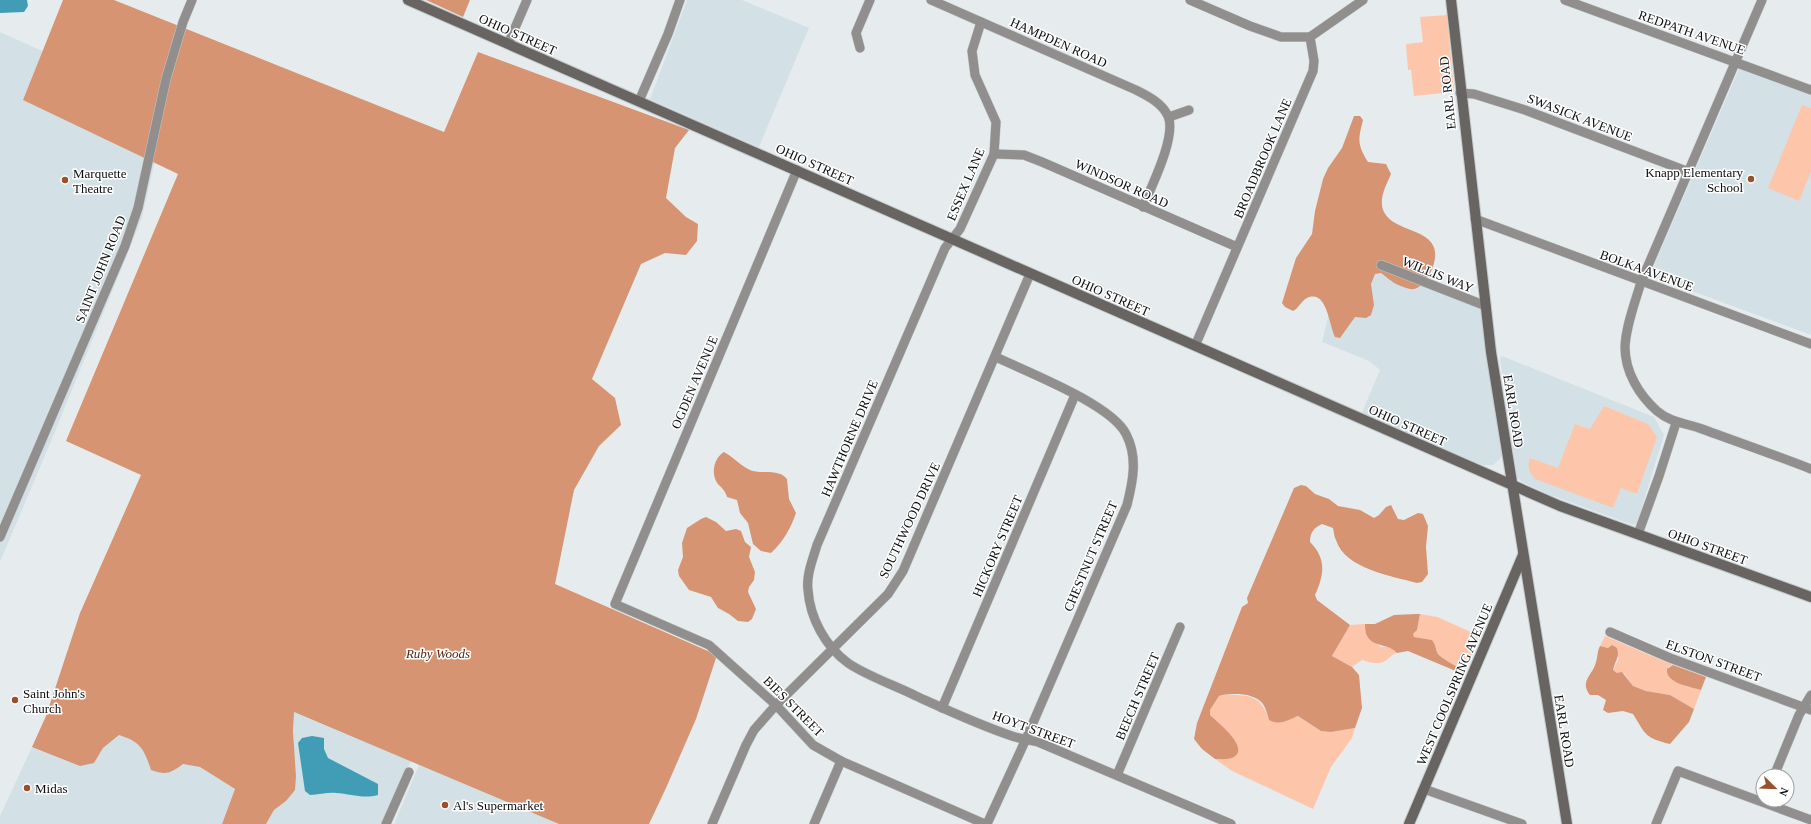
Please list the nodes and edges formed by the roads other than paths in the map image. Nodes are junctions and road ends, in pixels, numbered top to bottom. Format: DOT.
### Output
graph roads {
  1 [pos="192,0"];
  2 [pos="408,0"];
  3 [pos="527,0"];
  4 [pos="680,0"];
  5 [pos="870,0"];
  6 [pos="931,0"];
  7 [pos="1190,0"];
  8 [pos="1362,0"];
  9 [pos="1450,0"];
  10 [pos="1565,0"];
  11 [pos="1762,0"];
  12 [pos="981,22"];
  13 [pos="1310,37"];
  14 [pos="508,44"];
  15 [pos="860,48"];
  16 [pos="1736,61"];
  17 [pos="1811,90"];
  18 [pos="1460,93"];
  19 [pos="639,101"];
  20 [pos="1188,110"];
  21 [pos="1169,117"];
  22 [pos="994,154"];
  23 [pos="797,170"];
  24 [pos="1689,172"];
  25 [pos="1143,207"];
  26 [pos="1475,219"];
  27 [pos="951,240"];
  28 [pos="1237,248"];
  29 [pos="1381,265"];
  30 [pos="1030,274"];
  31 [pos="1641,282"];
  32 [pos="1486,306"];
  33 [pos="1811,344"];
  34 [pos="1195,346"];
  35 [pos="996,358"];
  36 [pos="1075,394"];
  37 [pos="1676,422"];
  38 [pos="1811,469"];
  39 [pos="1512,485"];
  40 [pos="1638,534"];
  41 [pos="0,537"];
  42 [pos="1524,555"];
  43 [pos="1811,598"];
  44 [pos="615,604"];
  45 [pos="1180,627"];
  46 [pos="1610,632"];
  47 [pos="833,649"];
  48 [pos="1811,695"];
  49 [pos="776,705"];
  50 [pos="942,708"];
  51 [pos="1808,708"];
  52 [pos="1026,739"];
  53 [pos="841,761"];
  54 [pos="1777,768"];
  55 [pos="409,772"];
  56 [pos="1117,775"];
  57 [pos="1424,789"];
  58 [pos="1755,798"];
  59 [pos="1781,808"];
  60 [pos="1811,820"];
  61 [pos="386,824"];
  62 [pos="712,824"];
  63 [pos="814,824"];
  64 [pos="986,824"];
  65 [pos="1231,824"];
  66 [pos="1409,824"];
  67 [pos="1522,824"];
  68 [pos="1566,824"];
  69 [pos="1656,824"];
  1 -- 41 [label="street, SAINT JOHN ROAD"];
  2 -- 14 [label="street, OHIO STREET"];
  3 -- 14 [label="street"];
  4 -- 19 [label="street"];
  5 -- 15 [label="street"];
  6 -- 12 [label="street, HAMPDEN ROAD"];
  7 -- 13 [label="street"];
  8 -- 13 [label="street"];
  9 -- 18 [label="street, EARL ROAD"];
  10 -- 16 [label="street, REDPATH AVENUE"];
  11 -- 16 [label="street"];
  12 -- 21 [label="street, HAMPDEN ROAD"];
  12 -- 22 [label="street, ESSEX LANE"];
  13 -- 28 [label="street, BROADBROOK LANE"];
  14 -- 19 [label="street, OHIO STREET"];
  16 -- 17 [label="street, REDPATH AVENUE"];
  16 -- 24 [label="street"];
  18 -- 24 [label="street, SWASICK AVENUE"];
  18 -- 26 [label="street, EARL ROAD"];
  19 -- 23 [label="street, OHIO STREET"];
  20 -- 21 [label="street"];
  21 -- 25 [label="street"];
  22 -- 25 [label="street, WINDSOR ROAD"];
  22 -- 27 [label="street, ESSEX LANE"];
  23 -- 27 [label="street, OHIO STREET"];
  23 -- 44 [label="street, OGDEN AVENUE"];
  24 -- 31 [label="street"];
  25 -- 28 [label="street, WINDSOR ROAD"];
  26 -- 31 [label="street, BOLKA AVENUE"];
  26 -- 32 [label="street, EARL ROAD"];
  27 -- 30 [label="street, OHIO STREET"];
  27 -- 47 [label="street, HAWTHORNE DRIVE"];
  28 -- 34 [label="street, BROADBROOK LANE"];
  29 -- 32 [label="street, WILLIS WAY"];
  30 -- 34 [label="street, OHIO STREET"];
  30 -- 35 [label="street, SOUTHWOOD DRIVE"];
  31 -- 33 [label="street, BOLKA AVENUE"];
  31 -- 37 [label="street"];
  32 -- 39 [label="street, EARL ROAD"];
  34 -- 39 [label="street, OHIO STREET"];
  35 -- 36 [label="street, CHESTNUT STREET"];
  35 -- 47 [label="street, SOUTHWOOD DRIVE"];
  36 -- 50 [label="street, HICKORY STREET"];
  36 -- 52 [label="street, CHESTNUT STREET"];
  37 -- 38 [label="street"];
  37 -- 40 [label="street"];
  39 -- 40 [label="street, OHIO STREET"];
  39 -- 42 [label="street, EARL ROAD"];
  40 -- 43 [label="street, OHIO STREET"];
  42 -- 57 [label="street, WEST COOLSPRING AVENUE"];
  42 -- 68 [label="street, EARL ROAD"];
  44 -- 49 [label="street, BIES STREET"];
  45 -- 56 [label="street, BEECH STREET"];
  46 -- 51 [label="street, ELSTON STREET"];
  47 -- 49 [label="street, SOUTHWOOD DRIVE"];
  47 -- 50 [label="street, HOYT STREET"];
  48 -- 51 [label="street"];
  49 -- 53 [label="street, BIES STREET"];
  49 -- 62 [label="street, SOUTHWOOD DRIVE"];
  50 -- 52 [label="street, HOYT STREET"];
  51 -- 54 [label="street"];
  52 -- 56 [label="street, HOYT STREET"];
  52 -- 64 [label="street, CHESTNUT STREET"];
  53 -- 63 [label="street"];
  53 -- 64 [label="street, BIES STREET"];
  55 -- 61 [label="street"];
  56 -- 65 [label="street, HOYT STREET"];
  57 -- 66 [label="street, WEST COOLSPRING AVENUE"];
  57 -- 67 [label="street"];
  58 -- 69 [label="street"];
  59 -- 60 [label="street"];
}
